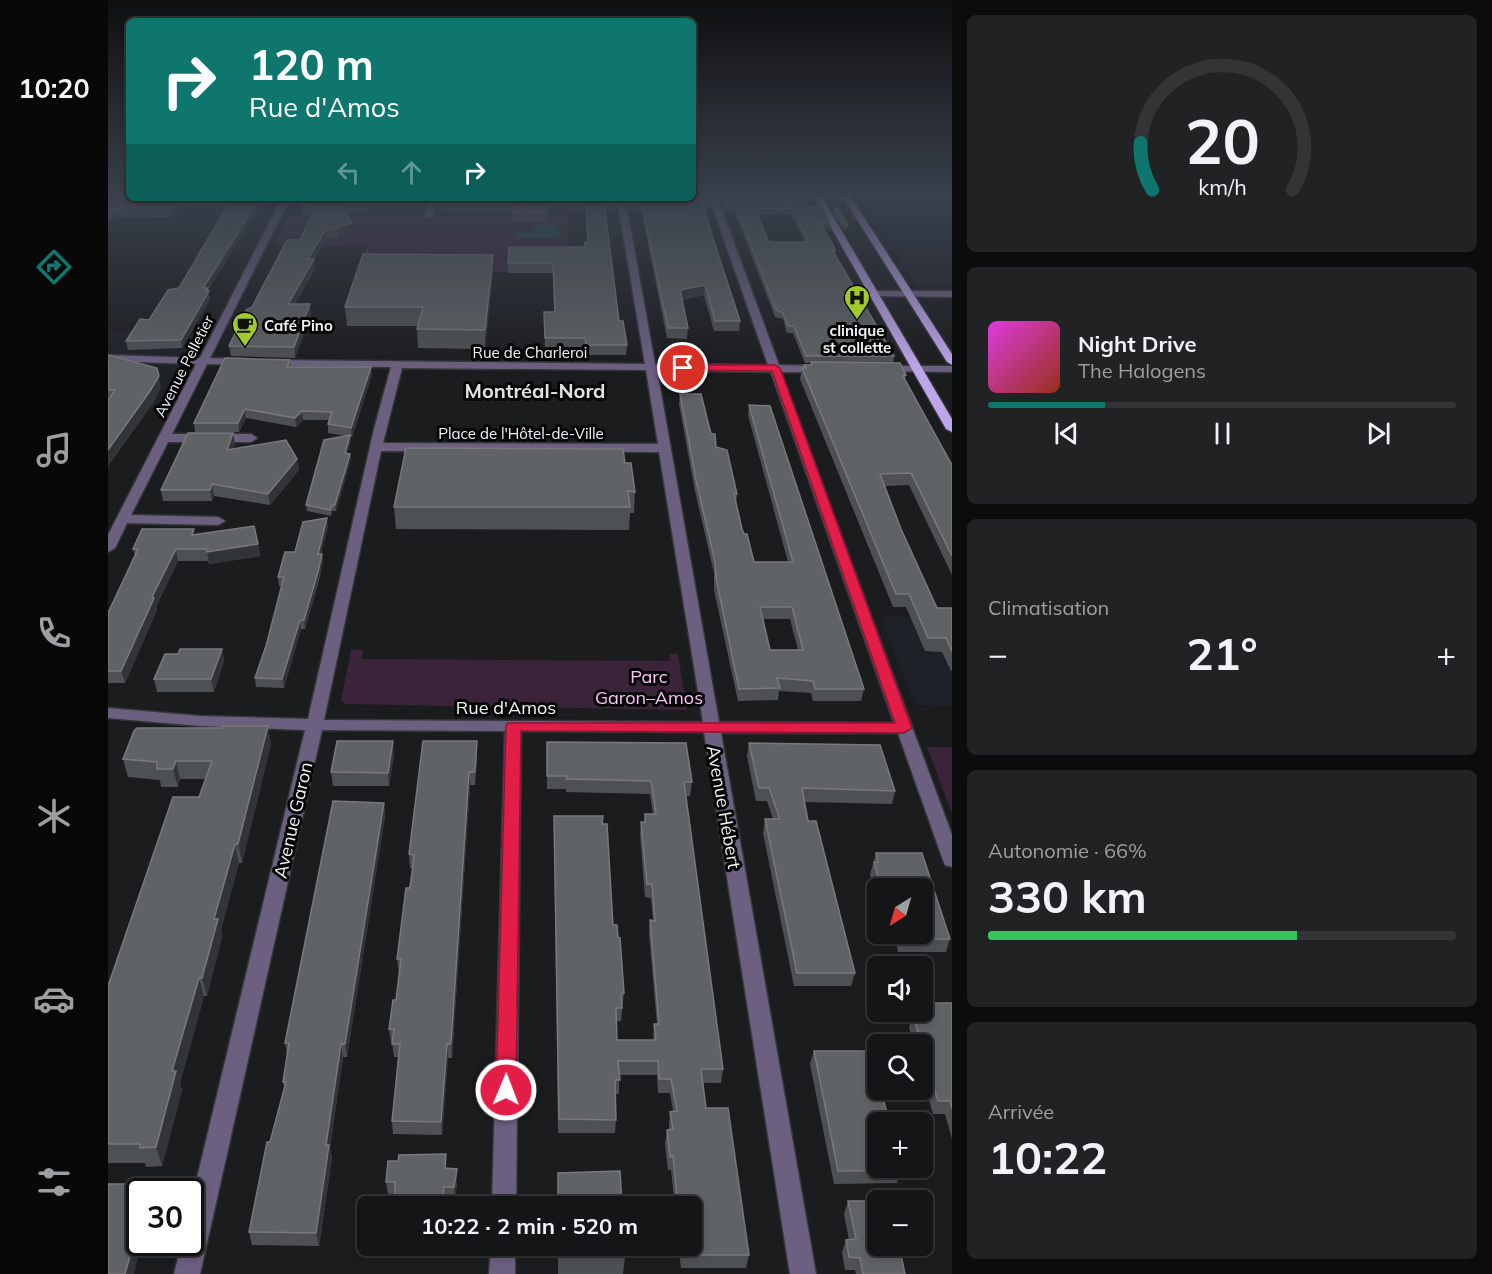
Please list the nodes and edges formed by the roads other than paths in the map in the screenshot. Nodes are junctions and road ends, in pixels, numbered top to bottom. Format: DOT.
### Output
graph roads {
  1 [pos="258,253"];
  2 [pos="631,253"];
  3 [pos="731,253"];
  4 [pos="851,253"];
  5 [pos="883,253"];
  6 [pos="874,294"];
  7 [pos="908,294"];
  8 [pos="952,294"];
  9 [pos="108,358"];
  10 [pos="203,361"];
  11 [pos="952,362"];
  12 [pos="397,366"];
  13 [pos="651,367"];
  14 [pos="775,368"];
  15 [pos="831,369"];
  16 [pos="874,369"];
  17 [pos="918,369"];
  18 [pos="952,369"];
  19 [pos="952,429"];
  20 [pos="164,438"];
  21 [pos="251,438"];
  22 [pos="377,447"];
  23 [pos="665,448"];
  24 [pos="123,519"];
  25 [pos="218,521"];
  26 [pos="108,548"];
  27 [pos="108,713"];
  28 [pos="315,725"];
  29 [pos="513,726"];
  30 [pos="711,727"];
  31 [pos="904,728"];
  32 [pos="952,860"];
  33 [pos="504,1196"];
  34 [pos="503,1256"];
  35 [pos="187,1274"];
  36 [pos="502,1274"];
  37 [pos="803,1274"];
  1 -- 10 [label="street, Avenue Pelletier"];
  2 -- 13 [label="street, Avenue Hébert"];
  3 -- 14 [label="street"];
  4 -- 6 [label="main road"];
  5 -- 7 [label="main road"];
  6 -- 7 [label="street"];
  6 -- 17 [label="main road"];
  7 -- 8 [label="street"];
  7 -- 11 [label="main road"];
  9 -- 10 [label="street, Rue de Charleroi"];
  10 -- 12 [label="street, Rue de Charleroi"];
  10 -- 20 [label="street, Avenue Pelletier"];
  12 -- 13 [label="street, Rue de Charleroi"];
  12 -- 22 [label="street, Avenue Garon"];
  13 -- 14 [label="street, Rue de Charleroi"];
  13 -- 23 [label="street, Avenue Hébert"];
  14 -- 15 [label="street, Rue de Charleroi"];
  14 -- 31 [label="street"];
  16 -- 17 [label="street"];
  17 -- 18 [label="street"];
  17 -- 19 [label="main road"];
  20 -- 21 [label="street"];
  20 -- 24 [label="street, Avenue Pelletier"];
  22 -- 23 [label="street, Place de l'Hôtel-de-Ville"];
  22 -- 28 [label="street, Avenue Garon"];
  23 -- 30 [label="street, Avenue Hébert"];
  24 -- 25 [label="street"];
  24 -- 26 [label="street, Avenue Pelletier"];
  27 -- 28 [label="street, Rue d'Amos"];
  28 -- 29 [label="street, Rue d'Amos"];
  28 -- 35 [label="street, Avenue Garon"];
  29 -- 30 [label="street, Rue d'Amos"];
  29 -- 33 [label="street"];
  30 -- 31 [label="street, Rue d'Amos"];
  30 -- 37 [label="street, Avenue Hébert"];
  31 -- 32 [label="street"];
  34 -- 36 [label="street"];
}
